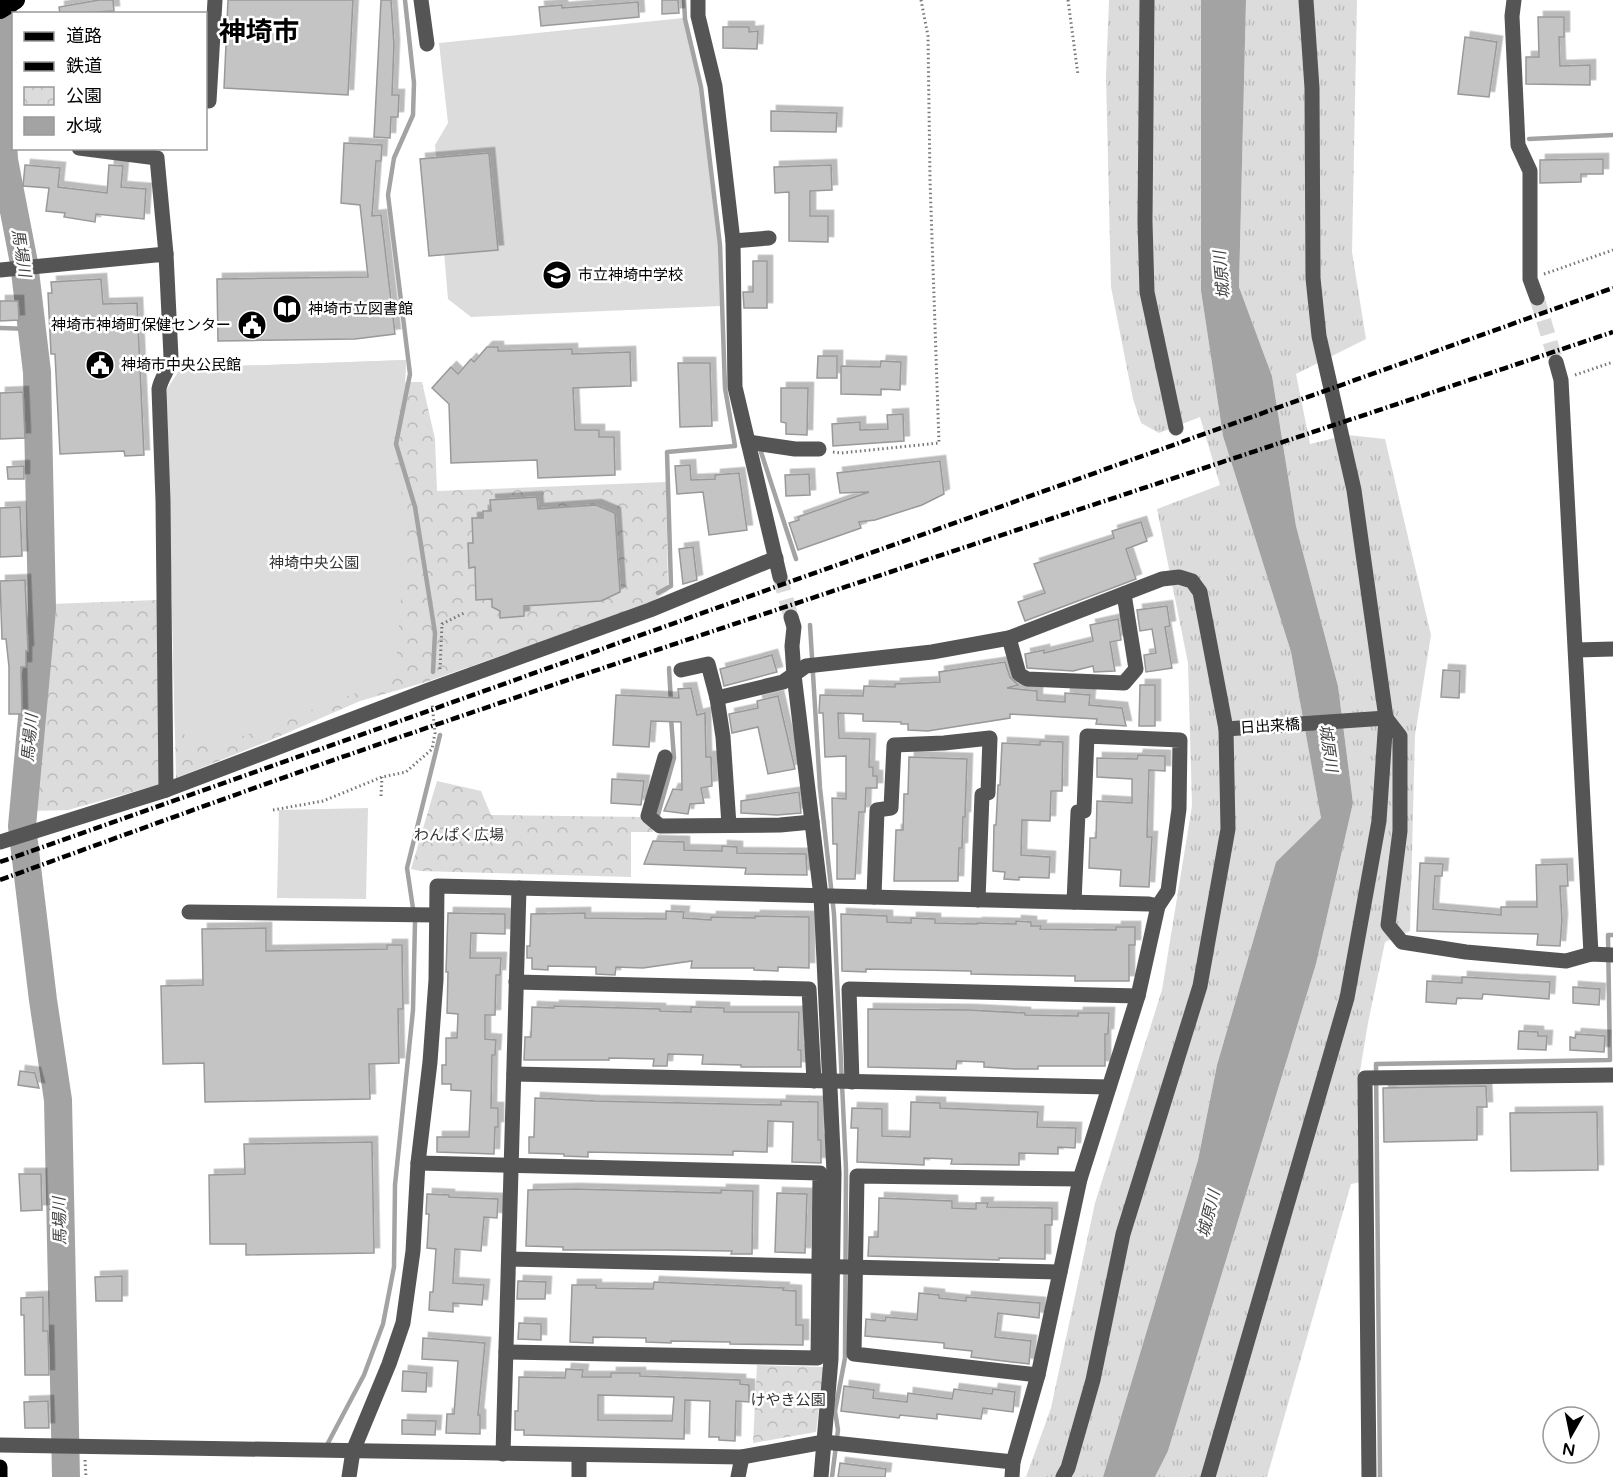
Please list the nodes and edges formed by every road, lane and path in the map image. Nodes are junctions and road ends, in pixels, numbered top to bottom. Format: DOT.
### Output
graph roads {
  1 [pos="16,0"];
  2 [pos="215,0"];
  3 [pos="421,0"];
  4 [pos="698,0"];
  5 [pos="921,0"];
  6 [pos="1068,0"];
  7 [pos="1147,0"];
  8 [pos="1306,0"];
  9 [pos="1514,0"];
  10 [pos="0,10"];
  11 [pos="427,44"];
  12 [pos="1078,75"];
  13 [pos="207,101"];
  14 [pos="111,150"];
  15 [pos="158,153"];
  16 [pos="770,238"];
  17 [pos="733,241"];
  18 [pos="1613,250"];
  19 [pos="166,254"];
  20 [pos="6,269"];
  21 [pos="1530,279"];
  22 [pos="1537,298"];
  23 [pos="1556,362"];
  24 [pos="1613,362"];
  25 [pos="1561,380"];
  26 [pos="1176,428"];
  27 [pos="748,442"];
  28 [pos="819,449"];
  29 [pos="776,558"];
  30 [pos="780,577"];
  31 [pos="1124,594"];
  32 [pos="466,612"];
  33 [pos="791,617"];
  34 [pos="1009,638"];
  35 [pos="1613,649"];
  36 [pos="1576,650"];
  37 [pos="806,668"];
  38 [pos="681,670"];
  39 [pos="441,671"];
  40 [pos="717,698"];
  41 [pos="432,699"];
  42 [pos="1386,718"];
  43 [pos="1226,729"];
  44 [pos="665,757"];
  45 [pos="382,777"];
  46 [pos="166,790"];
  47 [pos="381,796"];
  48 [pos="273,810"];
  49 [pos="812,822"];
  50 [pos="729,825"];
  51 [pos="4,841"];
  52 [pos="519,888"];
  53 [pos="828,896"];
  54 [pos="874,897"];
  55 [pos="978,900"];
  56 [pos="1074,902"];
  57 [pos="1158,906"];
  58 [pos="189,912"];
  59 [pos="430,915"];
  60 [pos="1591,954"];
  61 [pos="1613,955"];
  62 [pos="516,982"];
  63 [pos="1138,996"];
  64 [pos="514,1074"];
  65 [pos="1613,1076"];
  66 [pos="826,1081"];
  67 [pos="852,1082"];
  68 [pos="1109,1087"];
  69 [pos="418,1163"];
  70 [pos="511,1166"];
  71 [pos="1080,1179"];
  72 [pos="509,1259"];
  73 [pos="830,1267"];
  74 [pos="855,1267"];
  75 [pos="1060,1272"];
  76 [pos="506,1352"];
  77 [pos="1038,1375"];
  78 [pos="824,1442"];
  79 [pos="0,1445"];
  80 [pos="353,1451"];
  81 [pos="503,1454"];
  82 [pos="579,1455"];
  83 [pos="742,1457"];
  84 [pos="0,1467"];
  85 [pos="1013,1470"];
  86 [pos="0,1477"];
  87 [pos="349,1477"];
  88 [pos="579,1477"];
  89 [pos="738,1477"];
  90 [pos="821,1477"];
  91 [pos="1063,1477"];
  92 [pos="1208,1477"];
  93 [pos="1369,1477"];
  1 -- 10 [label="highway"];
  2 -- 13 [label="street"];
  3 -- 11 [label="street"];
  4 -- 17 [label="street"];
  5 -- 28 [label="path"];
  6 -- 12 [label="path"];
  7 -- 26 [label="street"];
  8 -- 42 [label="street"];
  9 -- 21 [label="street"];
  14 -- 15 [label="street"];
  15 -- 19 [label="street"];
  16 -- 17 [label="street"];
  17 -- 27 [label="street"];
  18 -- 21 [label="path"];
  19 -- 20 [label="street"];
  19 -- 46 [label="street"];
  21 -- 22 [label="street"];
  23 -- 25 [label="street"];
  24 -- 25 [label="path"];
  25 -- 36 [label="street"];
  27 -- 28 [label="street"];
  27 -- 29 [label="street"];
  29 -- 30 [label="street"];
  29 -- 46 [label="street"];
  31 -- 34 [label="street"];
  31 -- 34 [label="street"];
  31 -- 43 [label="street"];
  32 -- 39 [label="path"];
  33 -- 37 [label="street"];
  34 -- 37 [label="street"];
  35 -- 36 [label="street"];
  36 -- 60 [label="street"];
  37 -- 40 [label="street"];
  37 -- 49 [label="street"];
  38 -- 40 [label="street"];
  40 -- 50 [label="street"];
  41 -- 45 [label="path"];
  42 -- 43 [label="street, 日出来橋"];
  42 -- 60 [label="street"];
  42 -- 92 [label="street"];
  43 -- 91 [label="street"];
  44 -- 50 [label="street"];
  45 -- 47 [label="path"];
  45 -- 48 [label="path"];
  46 -- 51 [label="street"];
  49 -- 50 [label="street"];
  49 -- 53 [label="street"];
  52 -- 53 [label="street"];
  52 -- 59 [label="street"];
  52 -- 62 [label="street"];
  53 -- 54 [label="street"];
  53 -- 66 [label="street"];
  54 -- 55 [label="street"];
  54 -- 55 [label="street"];
  55 -- 56 [label="street"];
  56 -- 57 [label="street"];
  56 -- 57 [label="street"];
  57 -- 63 [label="street"];
  58 -- 59 [label="street"];
  59 -- 69 [label="street"];
  60 -- 61 [label="street"];
  62 -- 64 [label="street"];
  62 -- 66 [label="street"];
  63 -- 67 [label="street"];
  63 -- 68 [label="street"];
  64 -- 66 [label="street"];
  64 -- 70 [label="street"];
  65 -- 93 [label="street"];
  66 -- 67 [label="street"];
  66 -- 73 [label="street"];
  67 -- 68 [label="street"];
  68 -- 71 [label="street"];
  69 -- 70 [label="street"];
  69 -- 80 [label="street"];
  70 -- 72 [label="street"];
  70 -- 73 [label="street"];
  71 -- 74 [label="street"];
  71 -- 75 [label="street"];
  72 -- 73 [label="street"];
  72 -- 76 [label="street"];
  73 -- 74 [label="street"];
  73 -- 76 [label="street"];
  73 -- 78 [label="street"];
  74 -- 75 [label="street"];
  74 -- 77 [label="street"];
  75 -- 77 [label="street"];
  76 -- 81 [label="street"];
  77 -- 85 [label="street"];
  78 -- 83 [label="street"];
  78 -- 85 [label="street"];
  78 -- 90 [label="street"];
  79 -- 80 [label="street"];
  80 -- 81 [label="street"];
  80 -- 87 [label="street"];
  81 -- 82 [label="street"];
  82 -- 83 [label="street"];
  82 -- 88 [label="street"];
  83 -- 89 [label="street"];
  84 -- 86 [label="main road"];
}
